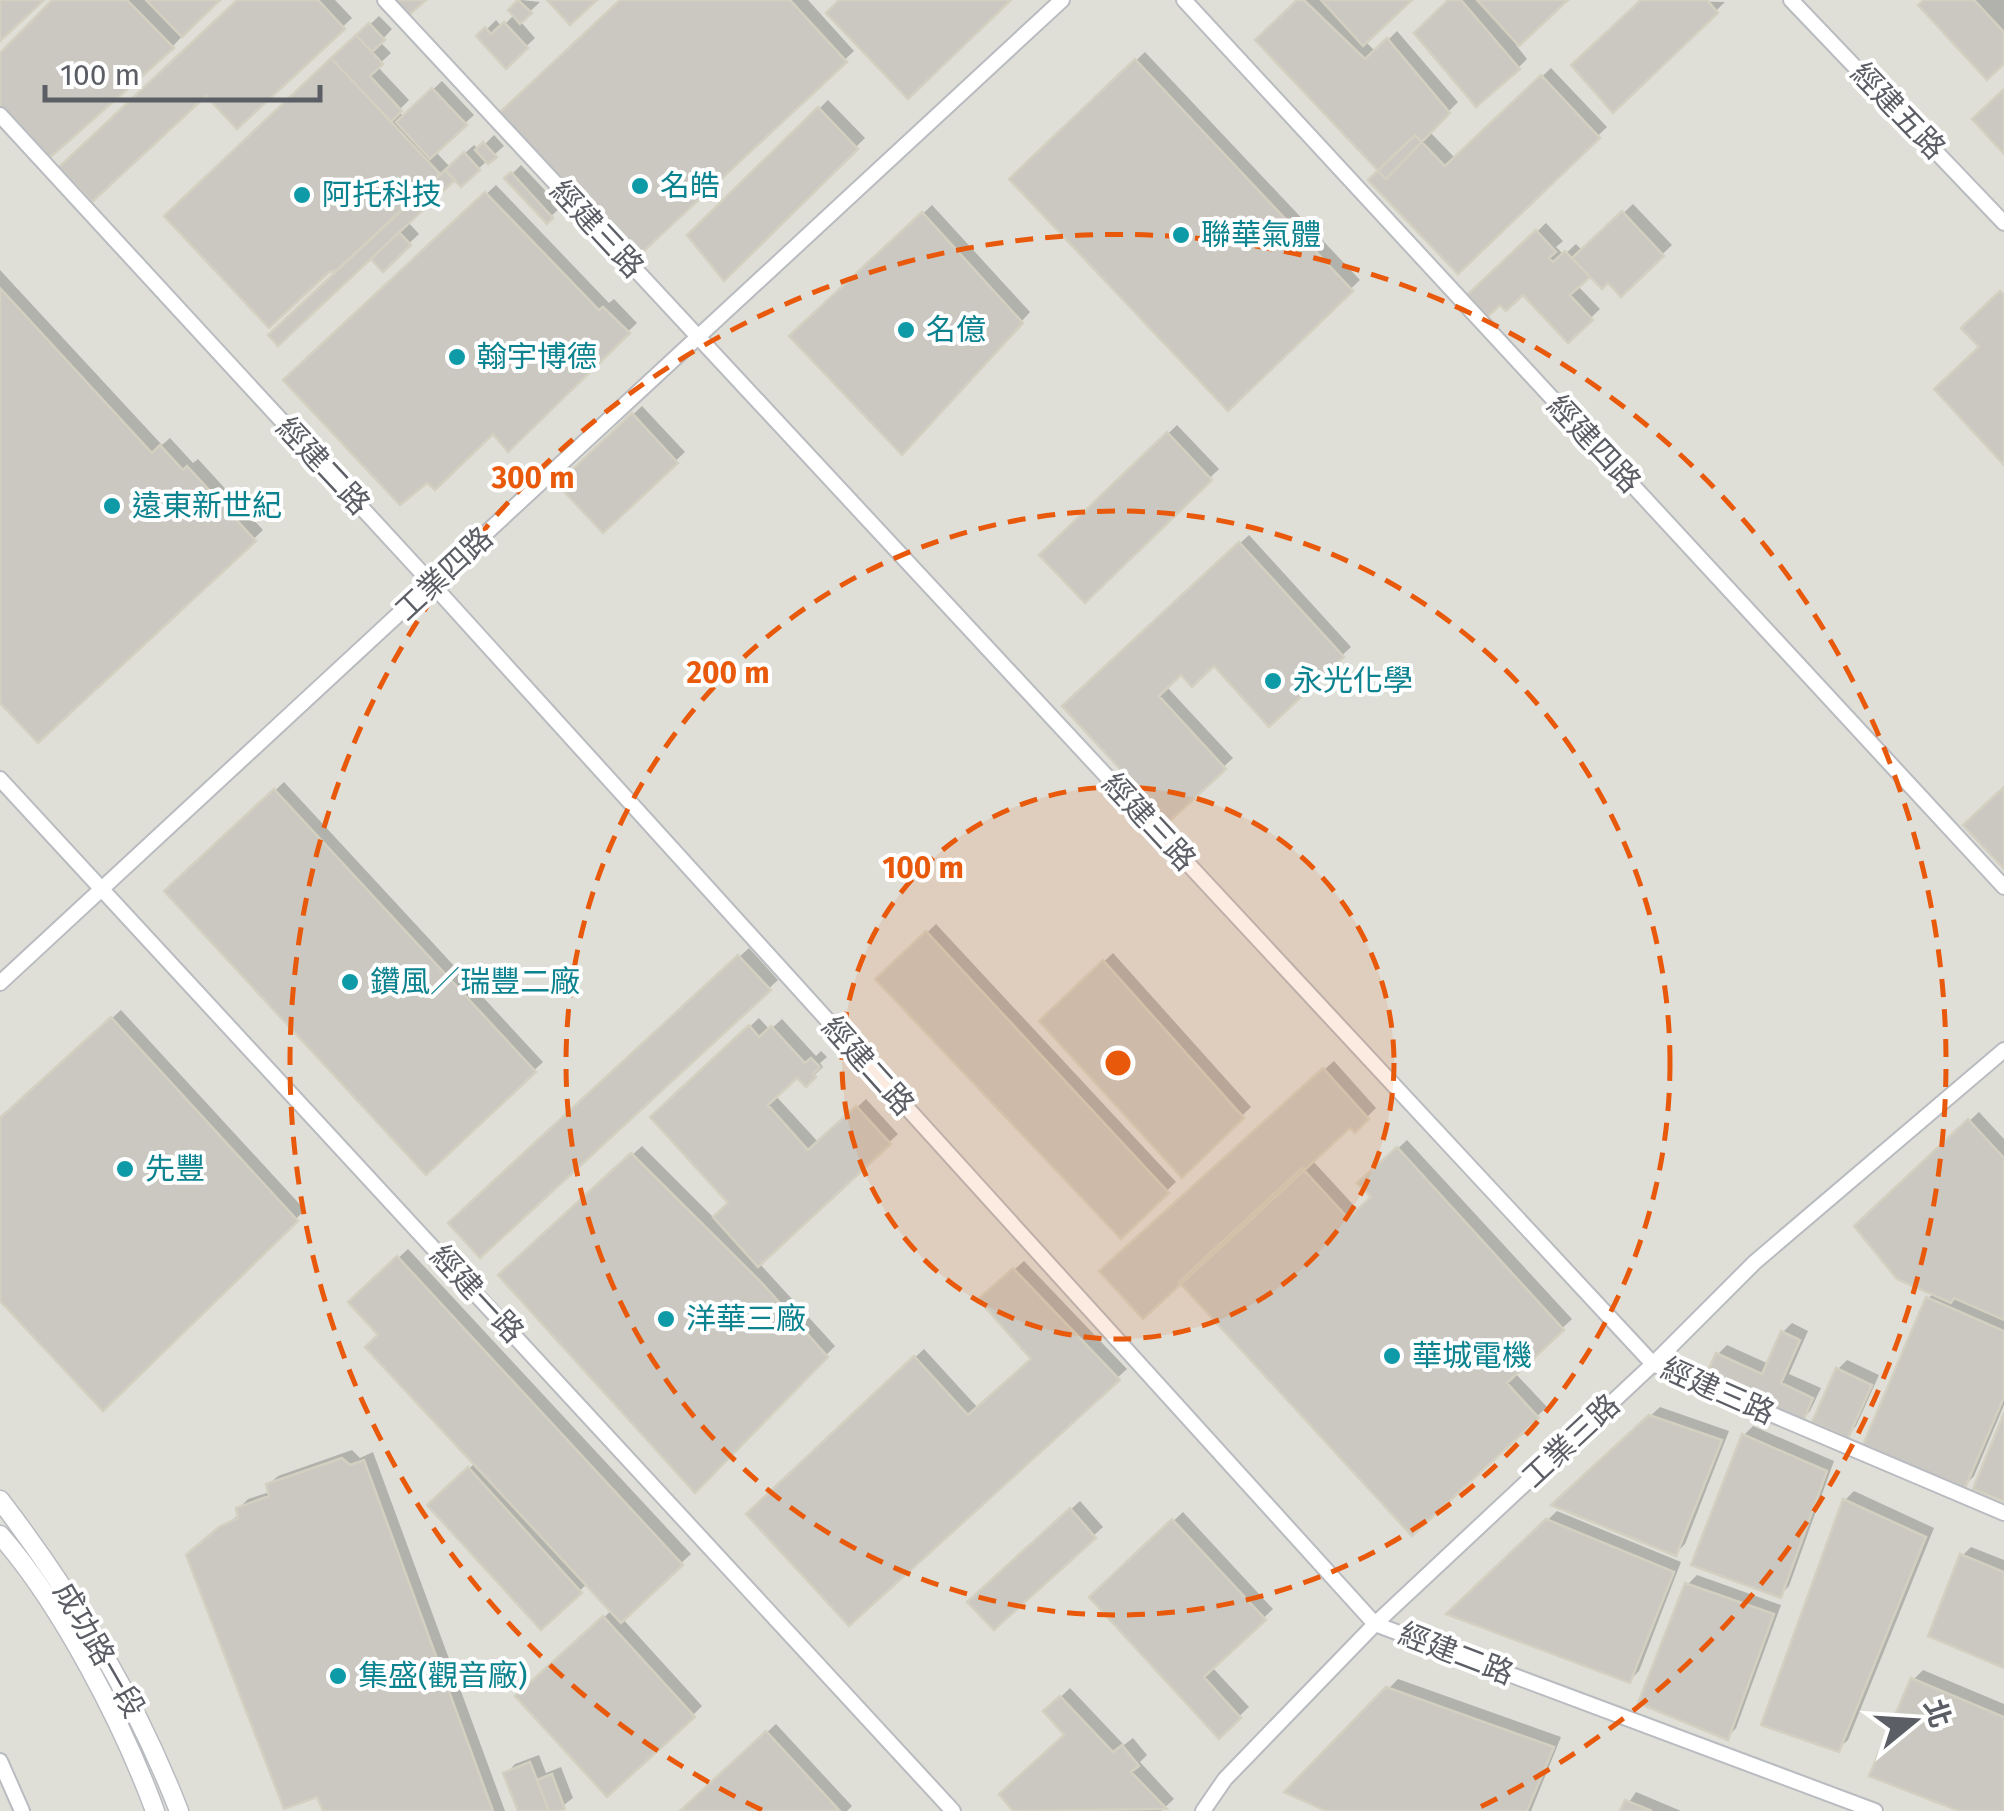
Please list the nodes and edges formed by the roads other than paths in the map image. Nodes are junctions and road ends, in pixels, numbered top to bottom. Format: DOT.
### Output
graph roads {
  1 [pos="385,0"];
  2 [pos="1062,0"];
  3 [pos="1184,0"];
  4 [pos="1791,0"];
  5 [pos="0,115"];
  6 [pos="2004,223"];
  7 [pos="700,339"];
  8 [pos="432,584"];
  9 [pos="0,778"];
  10 [pos="2004,887"];
  11 [pos="104,889"];
  12 [pos="0,983"];
  13 [pos="2004,1050"];
  14 [pos="1653,1364"];
  15 [pos="0,1500"];
  16 [pos="2004,1514"];
  17 [pos="0,1535"];
  18 [pos="1375,1624"];
  19 [pos="0,1761"];
  20 [pos="22,1811"];
  21 [pos="156,1811"];
  22 [pos="179,1811"];
  23 [pos="953,1811"];
  24 [pos="1203,1811"];
  25 [pos="1875,1811"];
  1 -- 7 [label="street, 經建三路"];
  2 -- 7 [label="street, 工業四路"];
  3 -- 10 [label="street, 經建四路"];
  4 -- 6 [label="street, 經建五路"];
  5 -- 8 [label="street, 經建二路"];
  7 -- 8 [label="street, 工業四路"];
  7 -- 14 [label="street, 經建三路"];
  8 -- 11 [label="street, 工業四路"];
  8 -- 18 [label="street, 經建二路"];
  9 -- 11 [label="street, 經建一路"];
  11 -- 12 [label="street, 工業四路"];
  11 -- 23 [label="street, 經建一路"];
  13 -- 14 [label="street, 工業三路"];
  14 -- 16 [label="street, 經建三路"];
  14 -- 18 [label="street, 工業三路"];
  15 -- 22 [label="street, 成功路一段"];
  17 -- 21 [label="street, 成功路一段"];
  18 -- 24 [label="street, 工業三路"];
  18 -- 25 [label="street, 經建二路"];
  19 -- 20 [label="street"];
}
